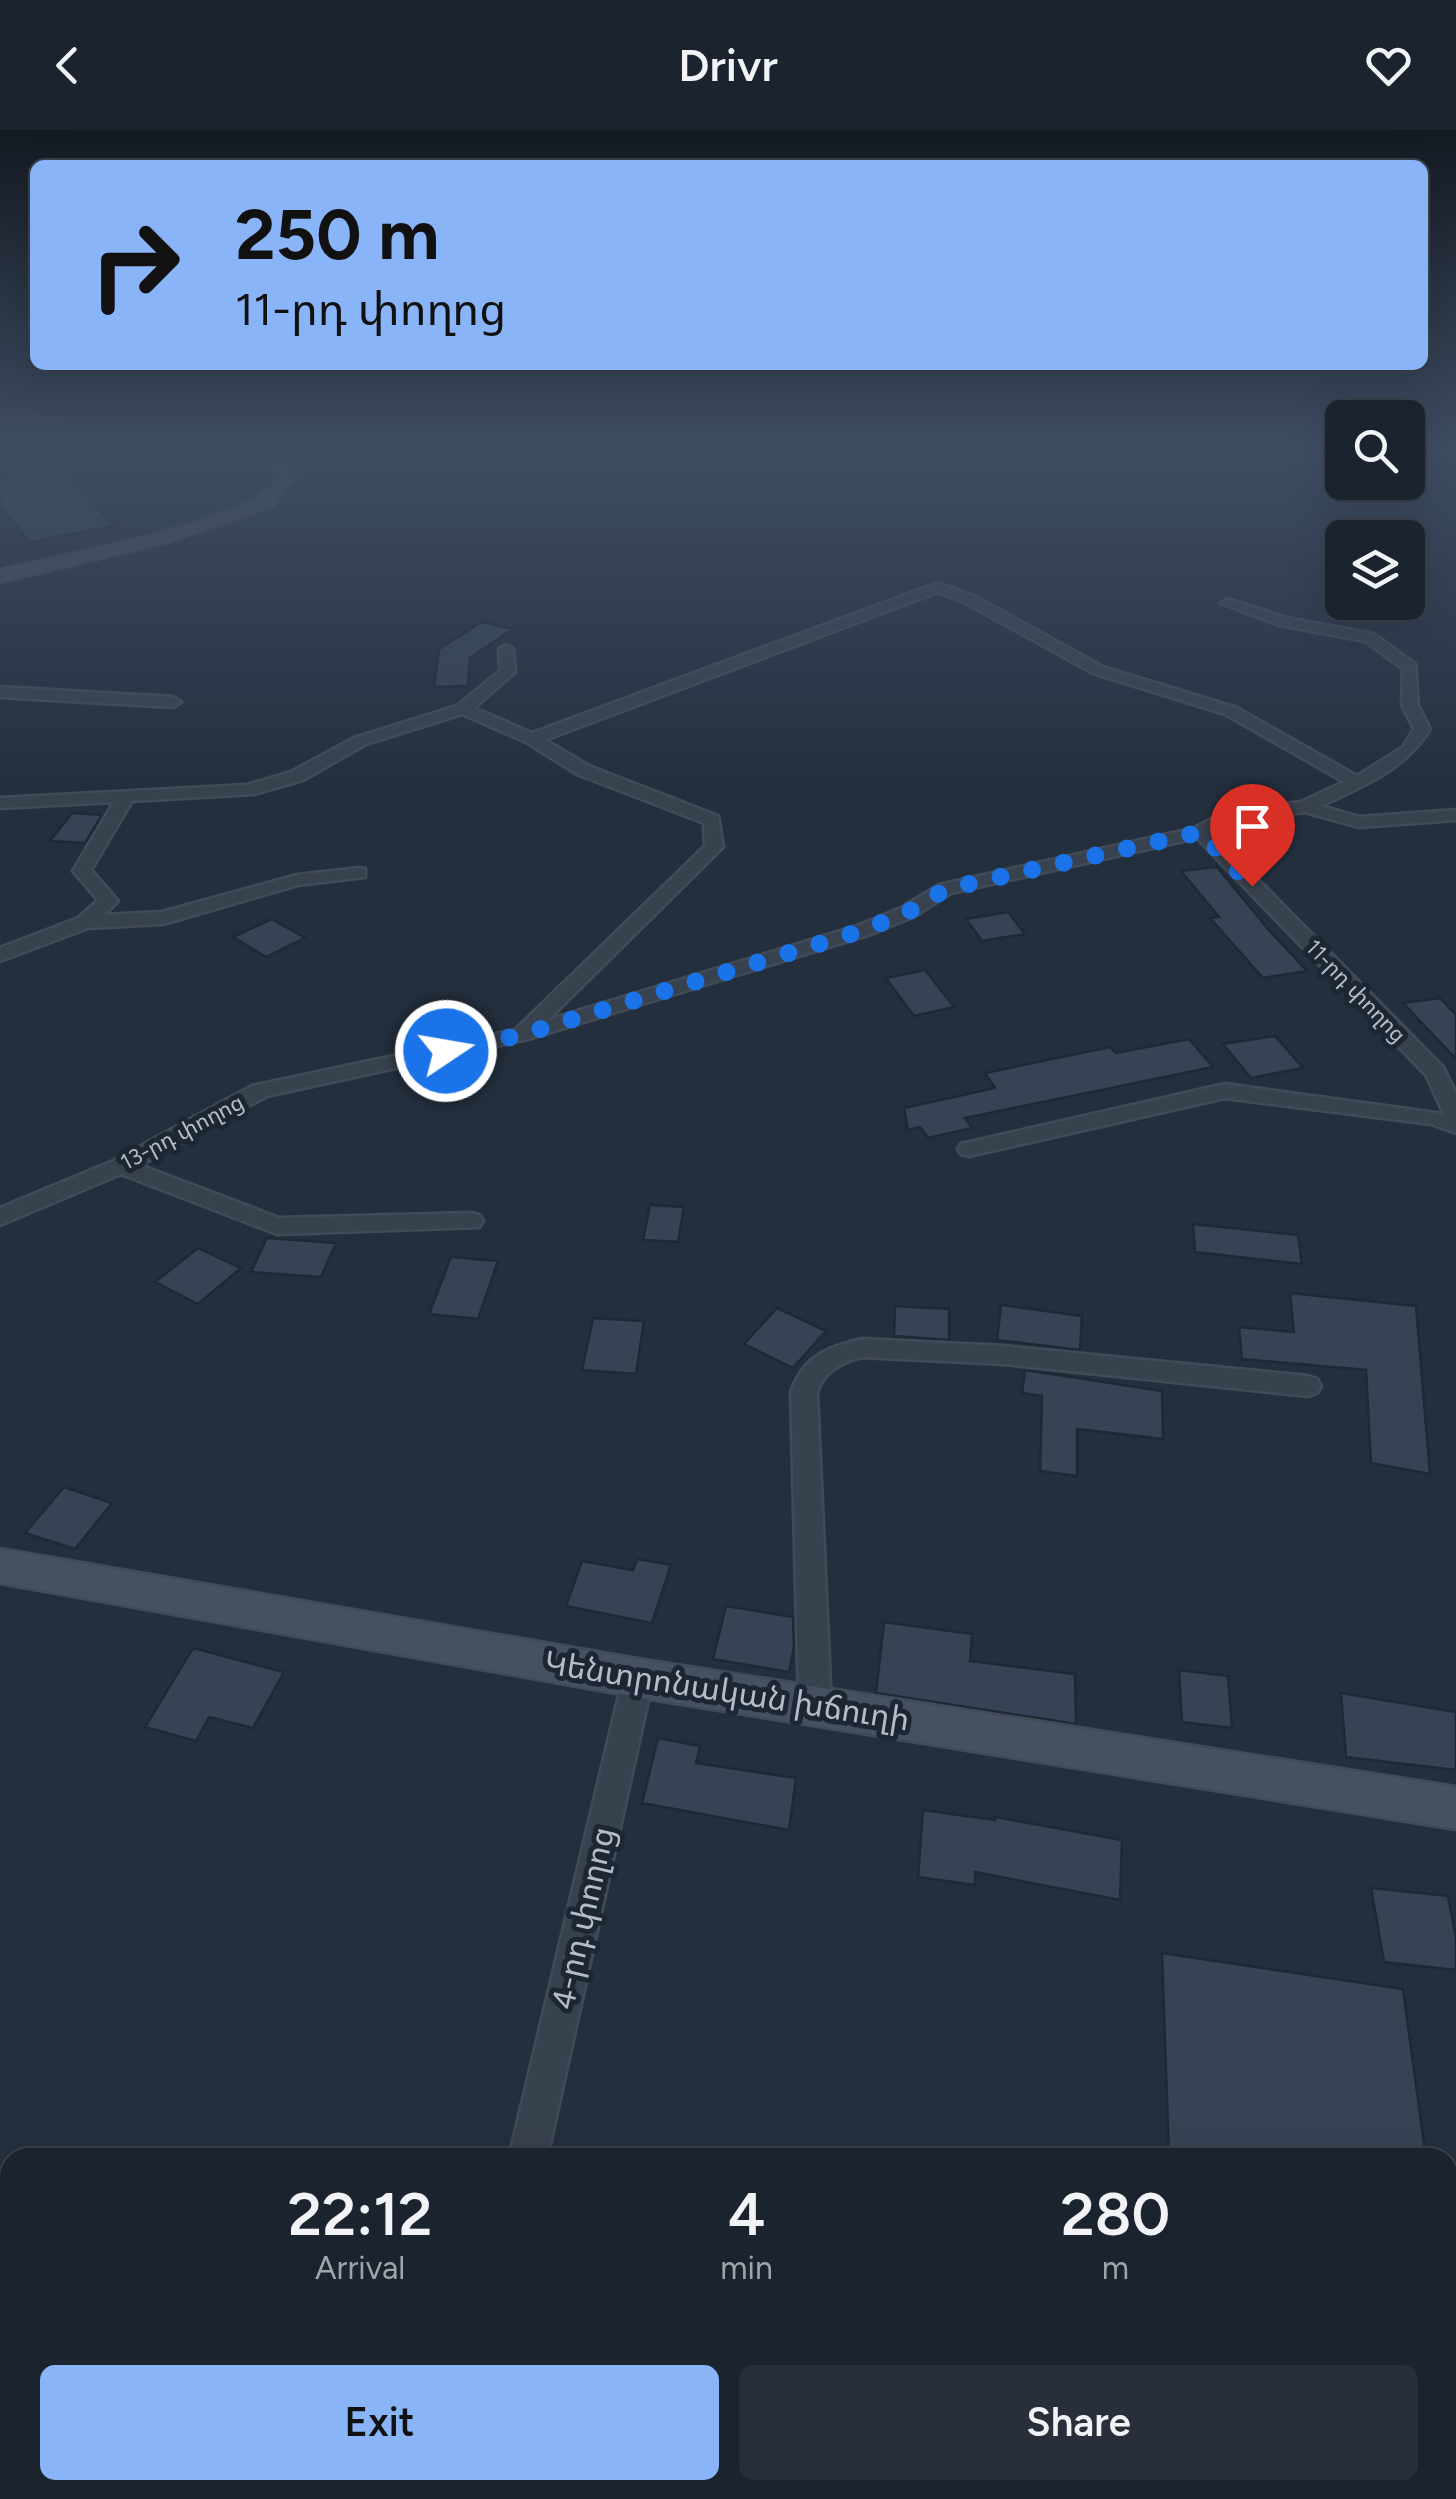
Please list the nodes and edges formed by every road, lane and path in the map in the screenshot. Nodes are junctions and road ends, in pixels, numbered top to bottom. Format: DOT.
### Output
graph roads {
  1 [pos="57,563"];
  2 [pos="0,576"];
  3 [pos="1228,603"];
  4 [pos="506,649"];
  5 [pos="0,692"];
  6 [pos="174,702"];
  7 [pos="463,709"];
  8 [pos="532,738"];
  9 [pos="1354,781"];
  10 [pos="128,795"];
  11 [pos="0,803"];
  12 [pos="1304,808"];
  13 [pos="1456,815"];
  14 [pos="1201,832"];
  15 [pos="359,872"];
  16 [pos="86,922"];
  17 [pos="0,955"];
  18 [pos="521,1035"];
  19 [pos="1456,1116"];
  20 [pos="1456,1126"];
  21 [pos="969,1149"];
  22 [pos="122,1166"];
  23 [pos="0,1217"];
  24 [pos="470,1221"];
  25 [pos="1308,1386"];
  26 [pos="0,1566"];
  27 [pos="638,1678"];
  28 [pos="815,1706"];
  29 [pos="1456,1808"];
  30 [pos="530,2148"];
  1 -- 2 [label="main road"];
  3 -- 9 [label="street, 13-րդ փողոց"];
  4 -- 7 [label="street"];
  5 -- 6 [label="street"];
  7 -- 8 [label="street"];
  7 -- 10 [label="street"];
  8 -- 9 [label="street"];
  8 -- 18 [label="street"];
  9 -- 12 [label="street, 13-րդ փողոց"];
  10 -- 11 [label="street"];
  10 -- 16 [label="street"];
  12 -- 13 [label="street"];
  12 -- 14 [label="street, 13-րդ փողոց"];
  14 -- 18 [label="street, 13-րդ փողոց"];
  14 -- 19 [label="street, 11-րդ փողոց"];
  15 -- 16 [label="street"];
  16 -- 17 [label="street"];
  18 -- 22 [label="street, 13-րդ փողոց"];
  20 -- 21 [label="street"];
  22 -- 23 [label="street, 13-րդ փողոց"];
  22 -- 24 [label="street"];
  25 -- 28 [label="street"];
  26 -- 27 [label="main road, Կենտրոնական խճուղի"];
  27 -- 28 [label="main road, Կենտրոնական խճուղի"];
  27 -- 30 [label="street, 4-րդ փողոց"];
  28 -- 29 [label="main road, Կենտրոնական խճուղի"];
}
